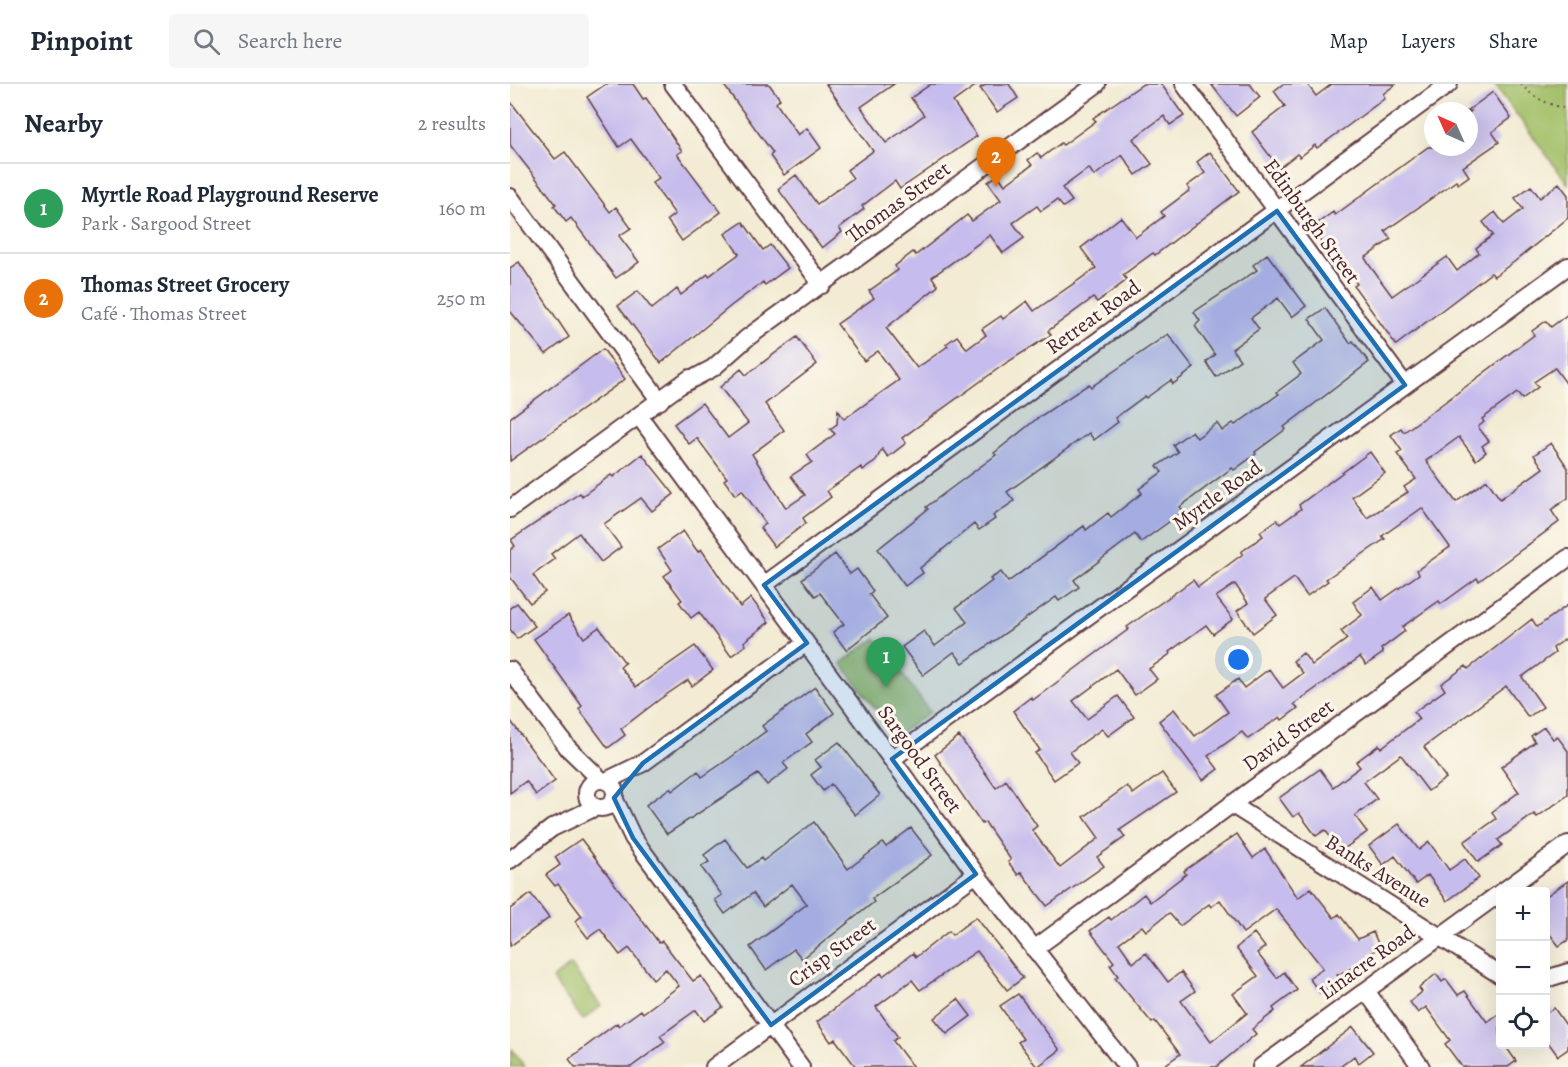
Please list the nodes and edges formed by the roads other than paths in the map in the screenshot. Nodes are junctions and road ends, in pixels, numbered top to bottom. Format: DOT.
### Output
graph roads {
  1 [pos="673,84"];
  2 [pos="1097,84"];
  3 [pos="1107,84"];
  4 [pos="1184,84"];
  5 [pos="1449,84"];
  6 [pos="1075,102"];
  7 [pos="510,197"];
  8 [pos="1276,211"];
  9 [pos="1568,266"];
  10 [pos="822,285"];
  11 [pos="1405,385"];
  12 [pos="660,401"];
  13 [pos="639,416"];
  14 [pos="510,509"];
  15 [pos="1568,558"];
  16 [pos="764,585"];
  17 [pos="806,643"];
  18 [pos="510,670"];
  19 [pos="892,759"];
  20 [pos="602,789"];
  21 [pos="1230,804"];
  22 [pos="598,807"];
  23 [pos="552,828"];
  24 [pos="633,838"];
  25 [pos="1568,844"];
  26 [pos="510,860"];
  27 [pos="976,874"];
  28 [pos="1508,887"];
  29 [pos="1496,896"];
  30 [pos="1440,937"];
  31 [pos="1034,949"];
  32 [pos="1496,972"];
  33 [pos="1568,972"];
  34 [pos="1550,977"];
  35 [pos="1366,991"];
  36 [pos="771,1025"];
  37 [pos="714,1067"];
  38 [pos="801,1067"];
  39 [pos="1127,1067"];
  40 [pos="1261,1067"];
  41 [pos="1421,1067"];
  1 -- 10 [label="street"];
  2 -- 6 [label="street, Thomas Street"];
  3 -- 6 [label="street, Thomas Street"];
  4 -- 8 [label="street, Edinburgh Street"];
  5 -- 8 [label="street, Retreat Road"];
  6 -- 10 [label="street, Thomas Street"];
  7 -- 12 [label="street"];
  8 -- 11 [label="street, Edinburgh Street"];
  8 -- 16 [label="street, Retreat Road"];
  9 -- 11 [label="street, Myrtle Road"];
  10 -- 12 [label="street, Thomas Street"];
  11 -- 19 [label="street, Myrtle Road"];
  12 -- 13 [label="street, Thomas Street"];
  13 -- 14 [label="street, Thomas Street"];
  13 -- 16 [label="street, Sargood Street"];
  15 -- 21 [label="street, David Street"];
  16 -- 17 [label="street, Sargood Street"];
  17 -- 19 [label="street, Sargood Street"];
  17 -- 20 [label="street"];
  18 -- 20 [label="street"];
  19 -- 27 [label="street, Sargood Street"];
  20 -- 22 [label="street"];
  20 -- 23 [label="street"];
  20 -- 24 [label="street"];
  21 -- 30 [label="street, Banks Avenue"];
  21 -- 31 [label="street, David Street"];
  22 -- 23 [label="street"];
  22 -- 24 [label="street"];
  23 -- 26 [label="street"];
  24 -- 36 [label="street"];
  25 -- 28 [label="street, Linacre Road"];
  27 -- 31 [label="street, Sargood Street"];
  27 -- 36 [label="street, Crisp Street"];
  29 -- 30 [label="street, Linacre Road"];
  30 -- 32 [label="street, Banks Avenue"];
  30 -- 35 [label="street, Linacre Road"];
  31 -- 39 [label="street, Sargood Street"];
  33 -- 34 [label="street"];
  35 -- 40 [label="street, Linacre Road"];
  35 -- 41 [label="street"];
  36 -- 37 [label="street, Crisp Street"];
  36 -- 38 [label="street"];
}
